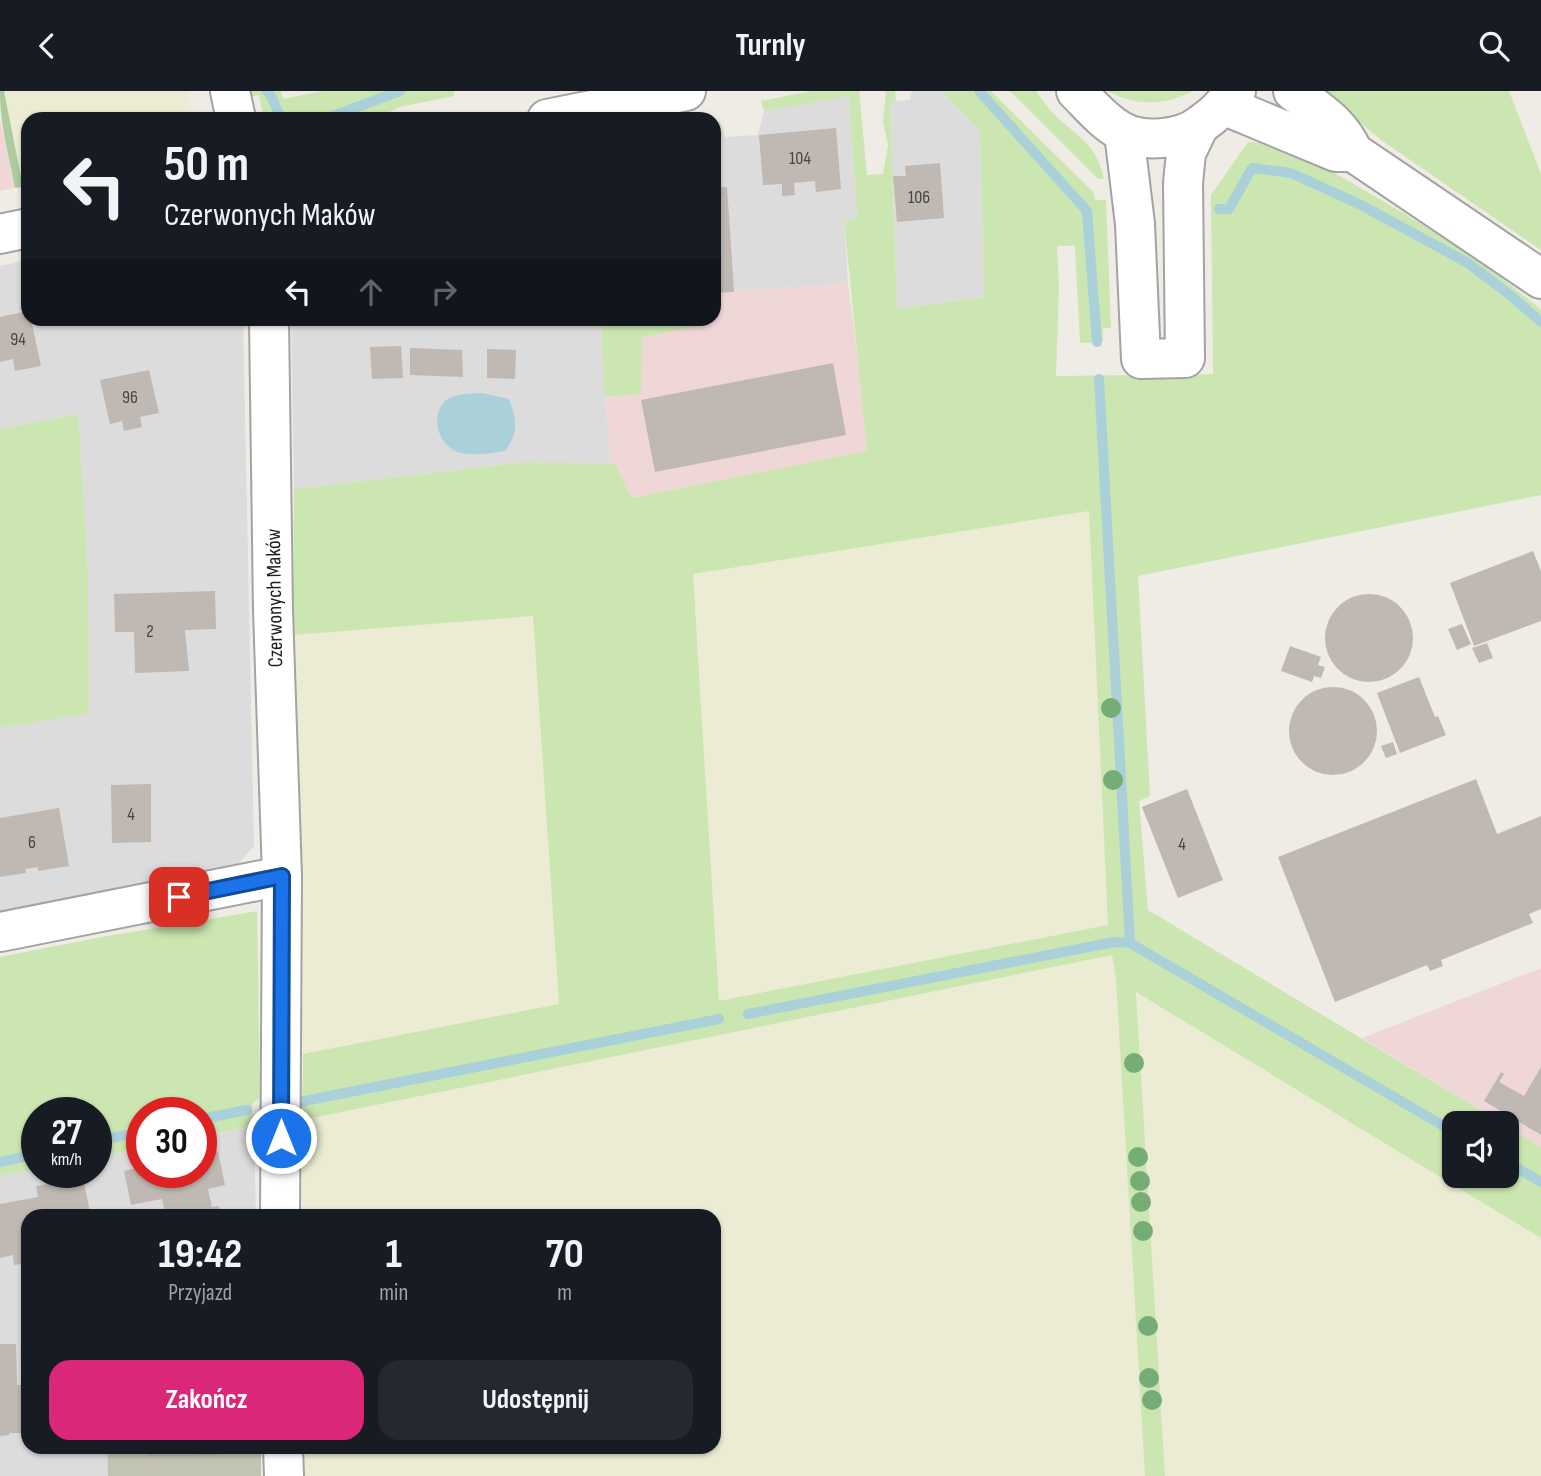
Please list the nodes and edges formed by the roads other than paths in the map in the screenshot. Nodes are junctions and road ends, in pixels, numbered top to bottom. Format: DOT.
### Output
graph roads {
  1 [pos="230,91"];
  2 [pos="686,91"];
  3 [pos="1076,91"];
  4 [pos="1293,91"];
  5 [pos="1219,108"];
  6 [pos="234,112"];
  7 [pos="582,112"];
  8 [pos="1124,133"];
  9 [pos="1353,152"];
  10 [pos="21,229"];
  11 [pos="0,233"];
  12 [pos="1541,279"];
  13 [pos="269,326"];
  14 [pos="282,876"];
  15 [pos="0,932"];
  16 [pos="280,1209"];
  17 [pos="283,1454"];
  18 [pos="284,1476"];
  1 -- 6 [label="street"];
  2 -- 7 [label="street"];
  3 -- 8 [label="street"];
  4 -- 9 [label="street"];
  5 -- 8 [label="street"];
  5 -- 8 [label="street"];
  5 -- 9 [label="street"];
  9 -- 12 [label="street"];
  10 -- 11 [label="street"];
  13 -- 14 [label="street, Czerwonych Maków"];
  14 -- 15 [label="street"];
  14 -- 16 [label="street, Czerwonych Maków"];
  17 -- 18 [label="street"];
}
